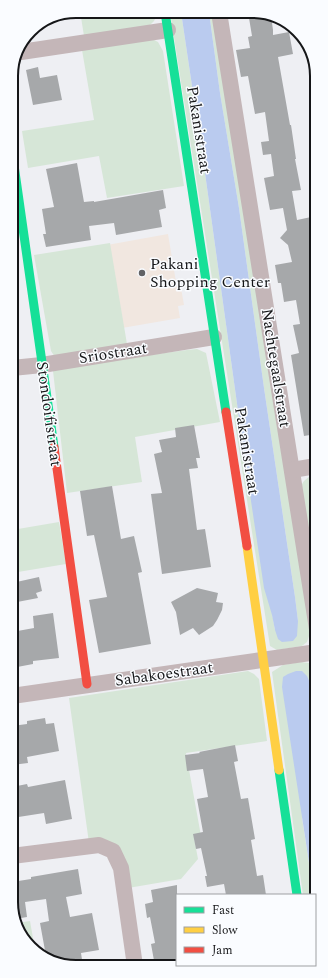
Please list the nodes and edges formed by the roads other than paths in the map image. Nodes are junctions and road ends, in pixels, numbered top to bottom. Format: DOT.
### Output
graph roads {
  1 [pos="166,18"];
  2 [pos="221,18"];
  3 [pos="168,30"];
  4 [pos="23,52"];
  5 [pos="18,194"];
  6 [pos="214,337"];
  7 [pos="42,365"];
  8 [pos="18,367"];
  9 [pos="310,467"];
  10 [pos="292,470"];
  11 [pos="310,589"];
  12 [pos="310,653"];
  13 [pos="264,660"];
  14 [pos="87,684"];
  15 [pos="18,695"];
  16 [pos="18,855"];
  17 [pos="297,894"];
  18 [pos="134,960"];
  1 -- 3 [label="street, Pakanistraat"];
  2 -- 10 [label="street, Nachtegaalstraat"];
  3 -- 4 [label="street"];
  3 -- 6 [label="street, Pakanistraat"];
  5 -- 7 [label="street, Stondoifistraat"];
  6 -- 7 [label="street, Sriostraat"];
  6 -- 13 [label="street, Pakanistraat"];
  7 -- 8 [label="street, Sriostraat"];
  7 -- 14 [label="street, Stondoifistraat"];
  9 -- 10 [label="street"];
  10 -- 11 [label="street, Nachtegaalstraat"];
  12 -- 13 [label="street, Sabakoestraat"];
  13 -- 14 [label="street, Sabakoestraat"];
  13 -- 17 [label="street, Pakanistraat"];
  14 -- 15 [label="street, Sabakoestraat"];
  16 -- 18 [label="street"];
}
